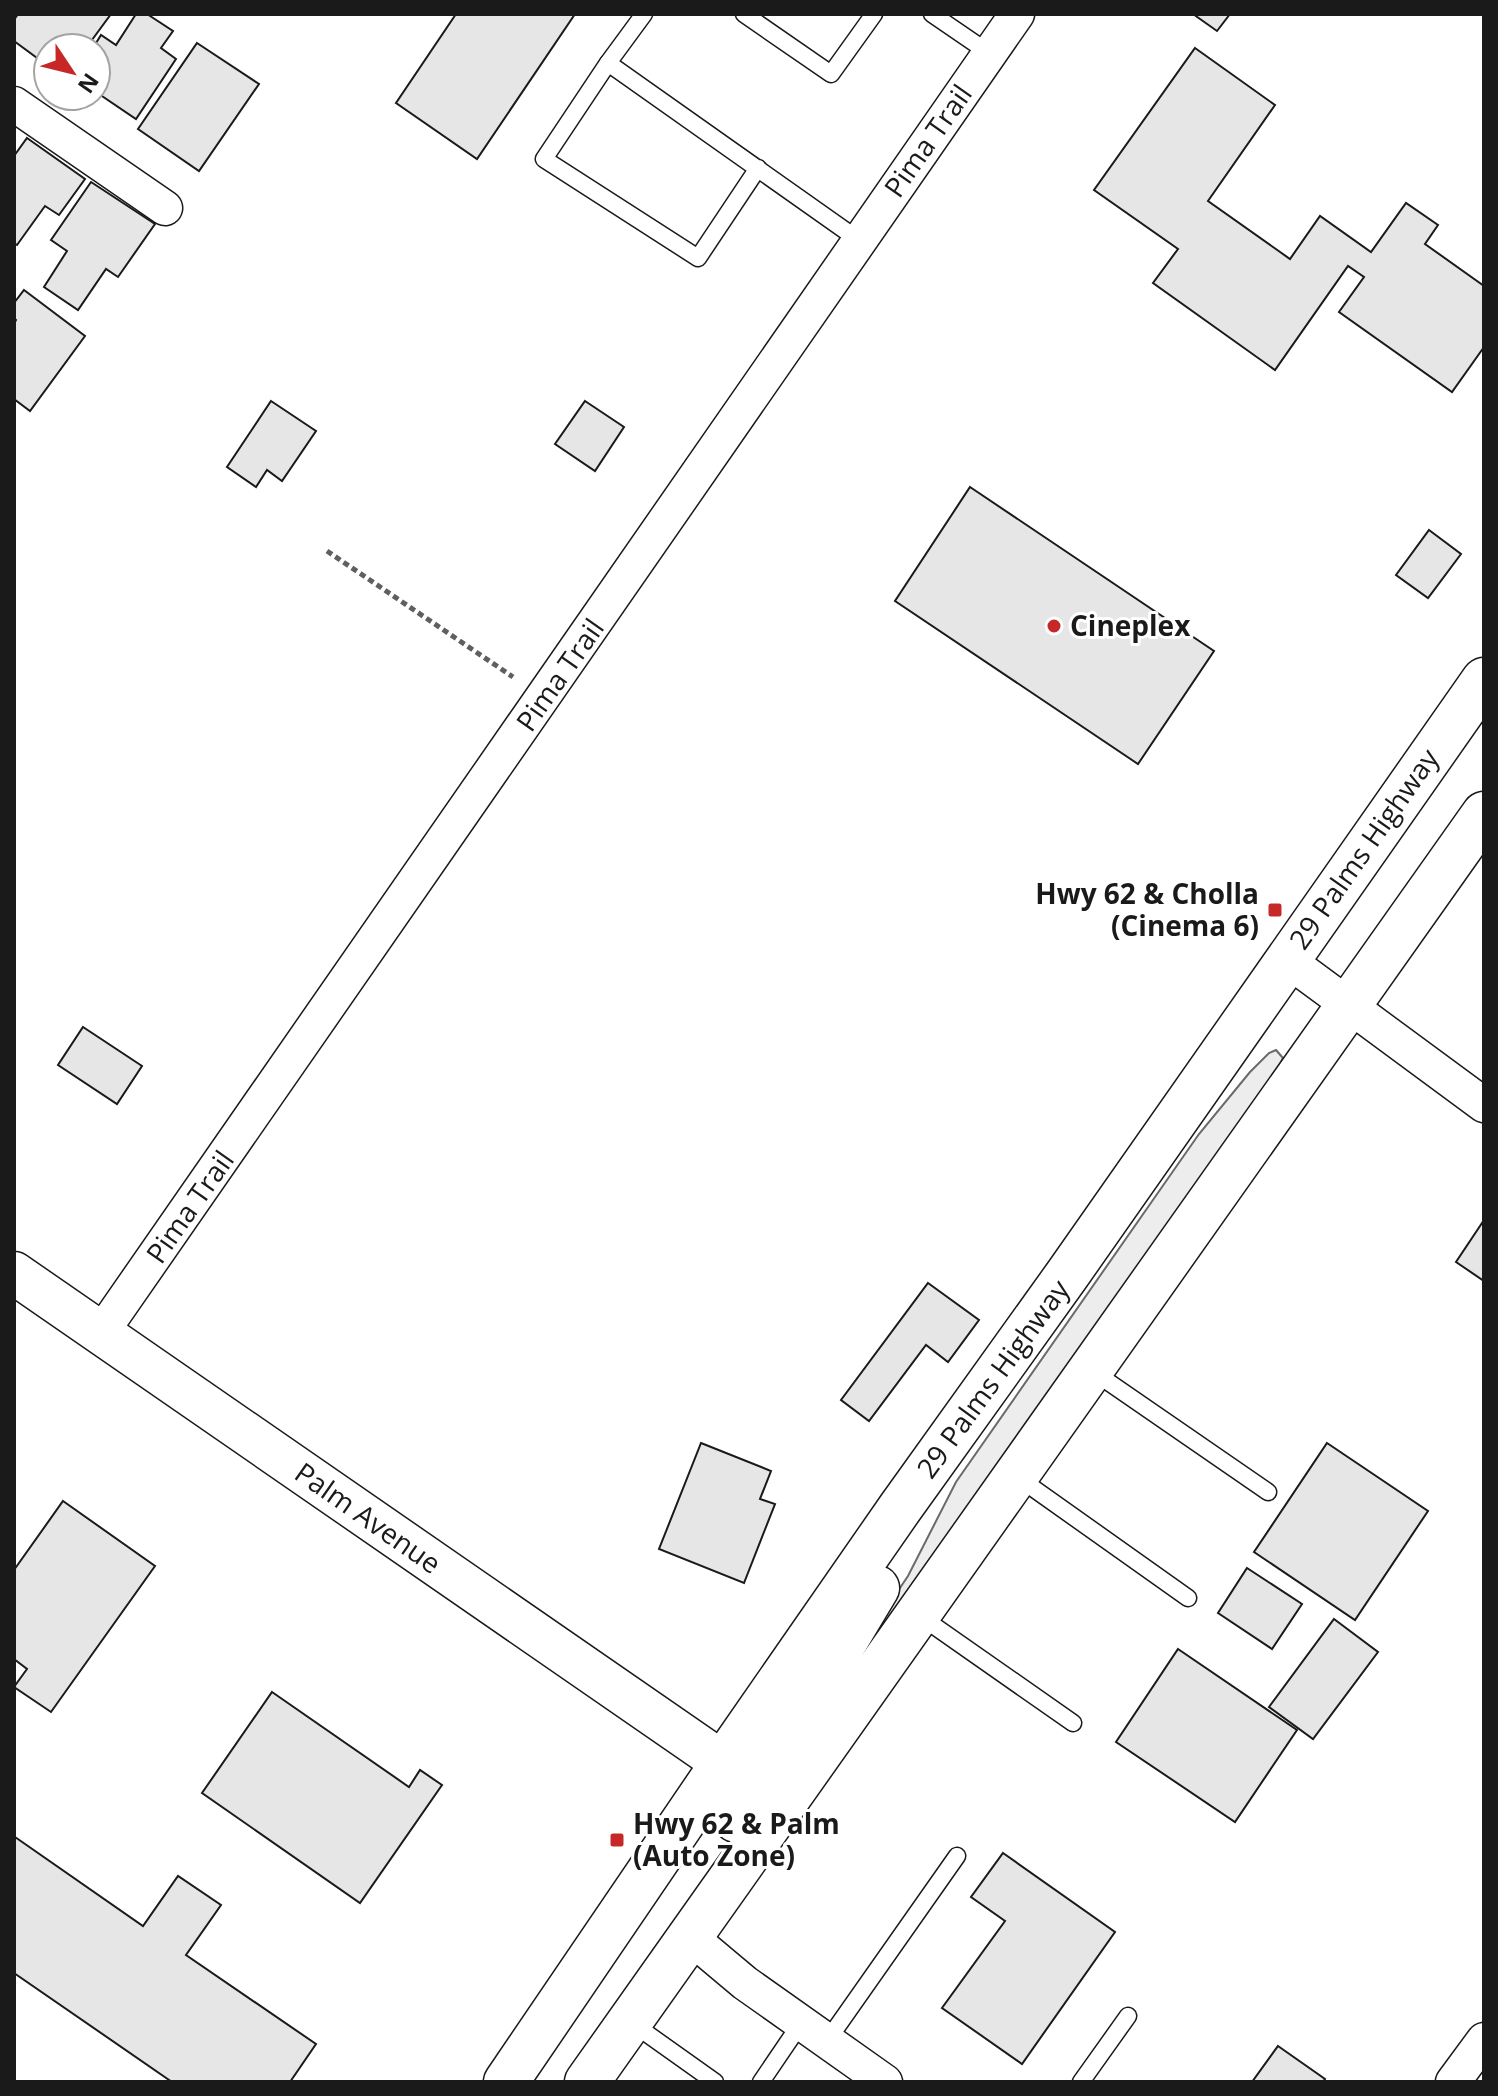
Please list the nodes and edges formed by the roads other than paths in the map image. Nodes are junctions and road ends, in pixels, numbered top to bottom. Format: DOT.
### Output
graph roads {
  1 [pos="644,14"];
  2 [pos="744,14"];
  3 [pos="874,14"];
  4 [pos="932,14"];
  5 [pos="1017,14"];
  6 [pos="989,53"];
  7 [pos="608,63"];
  8 [pos="14,104"];
  9 [pos="758,168"];
  10 [pos="165,208"];
  11 [pos="860,241"];
  12 [pos="1484,680"];
  13 [pos="1484,814"];
  14 [pos="1286,959"];
  15 [pos="1348,1006"];
  16 [pos="1484,1105"];
  17 [pos="14,1273"];
  18 [pos="101,1333"];
  19 [pos="1091,1369"];
  20 [pos="1015,1476"];
  21 [pos="1268,1492"];
  22 [pos="900,1508"];
  23 [pos="1188,1598"];
  24 [pos="917,1614"];
  25 [pos="1073,1723"];
  26 [pos="723,1763"];
  27 [pos="957,1856"];
  28 [pos="689,1936"];
  29 [pos="1128,2016"];
  30 [pos="630,2021"];
  31 [pos="814,2032"];
  32 [pos="1484,2040"];
  33 [pos="694,2076"];
  34 [pos="506,2082"];
  35 [pos="587,2082"];
  36 [pos="715,2082"];
  37 [pos="761,2082"];
  38 [pos="885,2082"];
  39 [pos="1081,2082"];
  40 [pos="1453,2082"];
  1 -- 7 [label="lane"];
  2 -- 3 [label="lane"];
  4 -- 6 [label="lane"];
  5 -- 6 [label="street, Pima Trail"];
  6 -- 11 [label="street, Pima Trail"];
  7 -- 9 [label="lane"];
  7 -- 9 [label="lane"];
  8 -- 10 [label="street"];
  9 -- 11 [label="lane"];
  11 -- 18 [label="street, Pima Trail"];
  12 -- 14 [label="main road, 29 Palms Highway"];
  13 -- 15 [label="main road"];
  14 -- 15 [label="street"];
  14 -- 22 [label="main road, 29 Palms Highway"];
  15 -- 16 [label="street"];
  15 -- 19 [label="main road"];
  17 -- 18 [label="street, Palm Avenue"];
  18 -- 26 [label="street, Palm Avenue"];
  19 -- 20 [label="main road"];
  19 -- 21 [label="lane"];
  20 -- 23 [label="lane"];
  20 -- 24 [label="main road"];
  22 -- 26 [label="main road, 29 Palms Highway"];
  22 -- 28 [label="main road"];
  24 -- 25 [label="lane"];
  24 -- 28 [label="main road"];
  26 -- 34 [label="main road, 29 Palms Highway"];
  27 -- 31 [label="lane"];
  28 -- 30 [label="main road"];
  28 -- 31 [label="street"];
  29 -- 39 [label="lane"];
  30 -- 33 [label="lane"];
  30 -- 35 [label="main road"];
  31 -- 37 [label="lane"];
  31 -- 38 [label="street"];
  32 -- 40 [label="street"];
  33 -- 36 [label="lane"];
}
